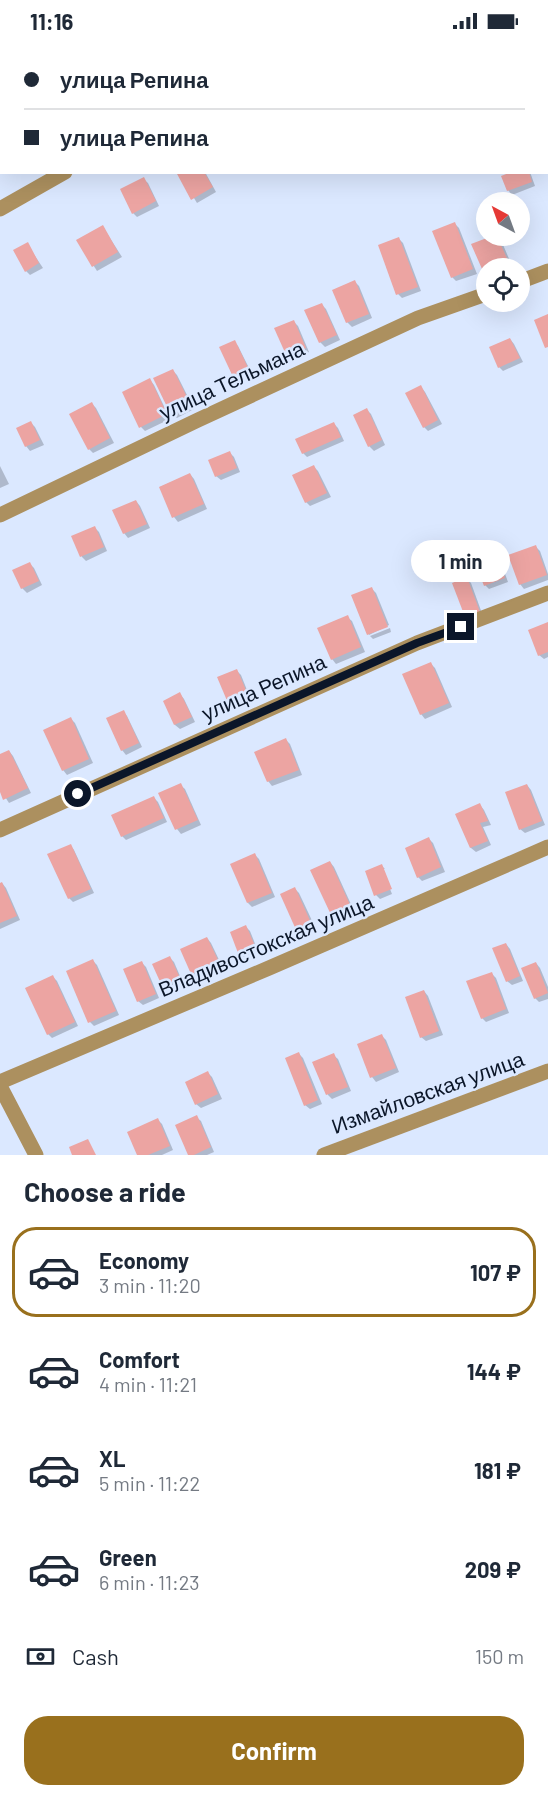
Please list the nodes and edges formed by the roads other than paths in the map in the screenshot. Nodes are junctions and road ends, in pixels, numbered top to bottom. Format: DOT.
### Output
graph roads {
  1 [pos="61,174"];
  2 [pos="0,209"];
  3 [pos="548,271"];
  4 [pos="530,278"];
  5 [pos="476,298"];
  6 [pos="0,515"];
  7 [pos="548,593"];
  8 [pos="0,830"];
  9 [pos="548,847"];
  10 [pos="548,1071"];
  11 [pos="0,1084"];
  12 [pos="346,1150"];
  13 [pos="36,1155"];
  14 [pos="324,1155"];
  1 -- 2 [label="street"];
  3 -- 4 [label="street"];
  5 -- 6 [label="street, улица Тельмана"];
  7 -- 8 [label="street, улица Репина"];
  9 -- 11 [label="street, Владивостокская улица"];
  10 -- 12 [label="street, Измайловская улица"];
  11 -- 13 [label="street"];
  12 -- 14 [label="street, Измайловская улица"];
}
